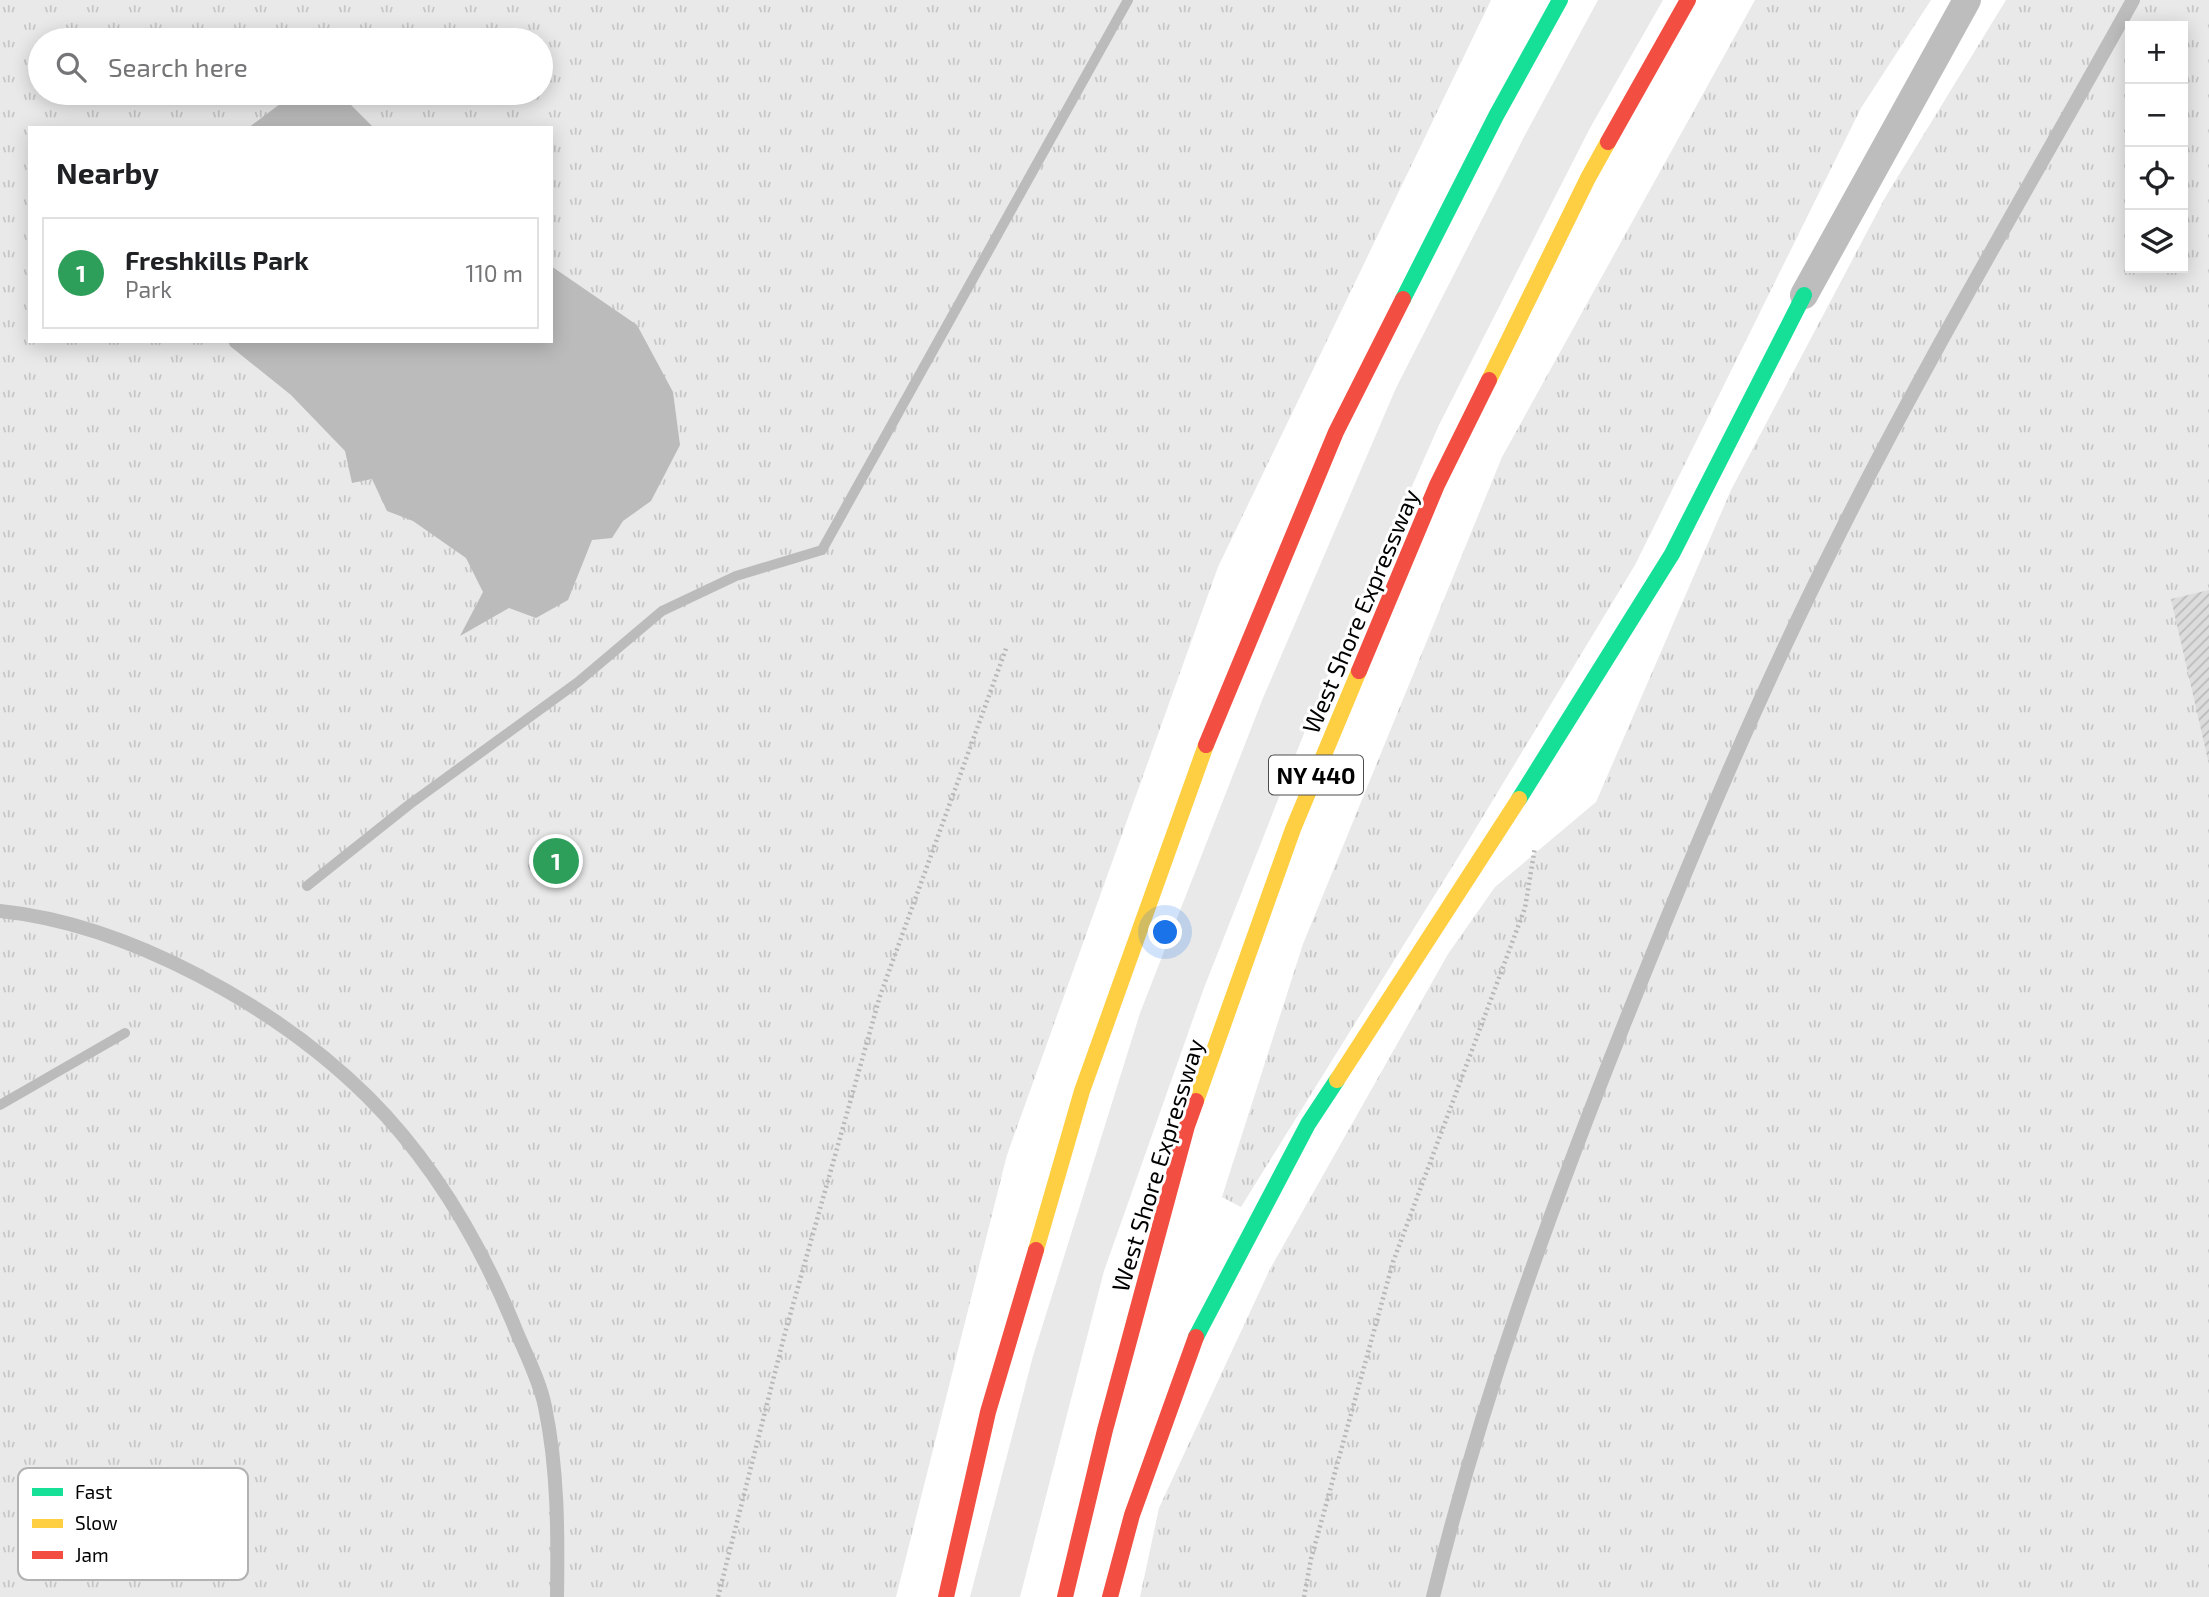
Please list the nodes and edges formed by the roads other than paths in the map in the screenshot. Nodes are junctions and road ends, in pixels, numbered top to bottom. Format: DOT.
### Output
graph roads {
  1 [pos="1560,0"];
  2 [pos="1688,0"];
  3 [pos="1967,0"];
  4 [pos="2133,0"];
  5 [pos="1804,295"];
  6 [pos="0,911"];
  7 [pos="557,1597"];
  8 [pos="946,1597"];
  9 [pos="1065,1597"];
  10 [pos="1110,1597"];
  11 [pos="1433,1597"];
  1 -- 8 [label="highway"];
  2 -- 9 [label="highway, West Shore Expressway / NY 440"];
  3 -- 5 [label="street"];
  4 -- 11 [label="lane"];
  5 -- 10 [label="highway"];
  6 -- 7 [label="lane"];
}
